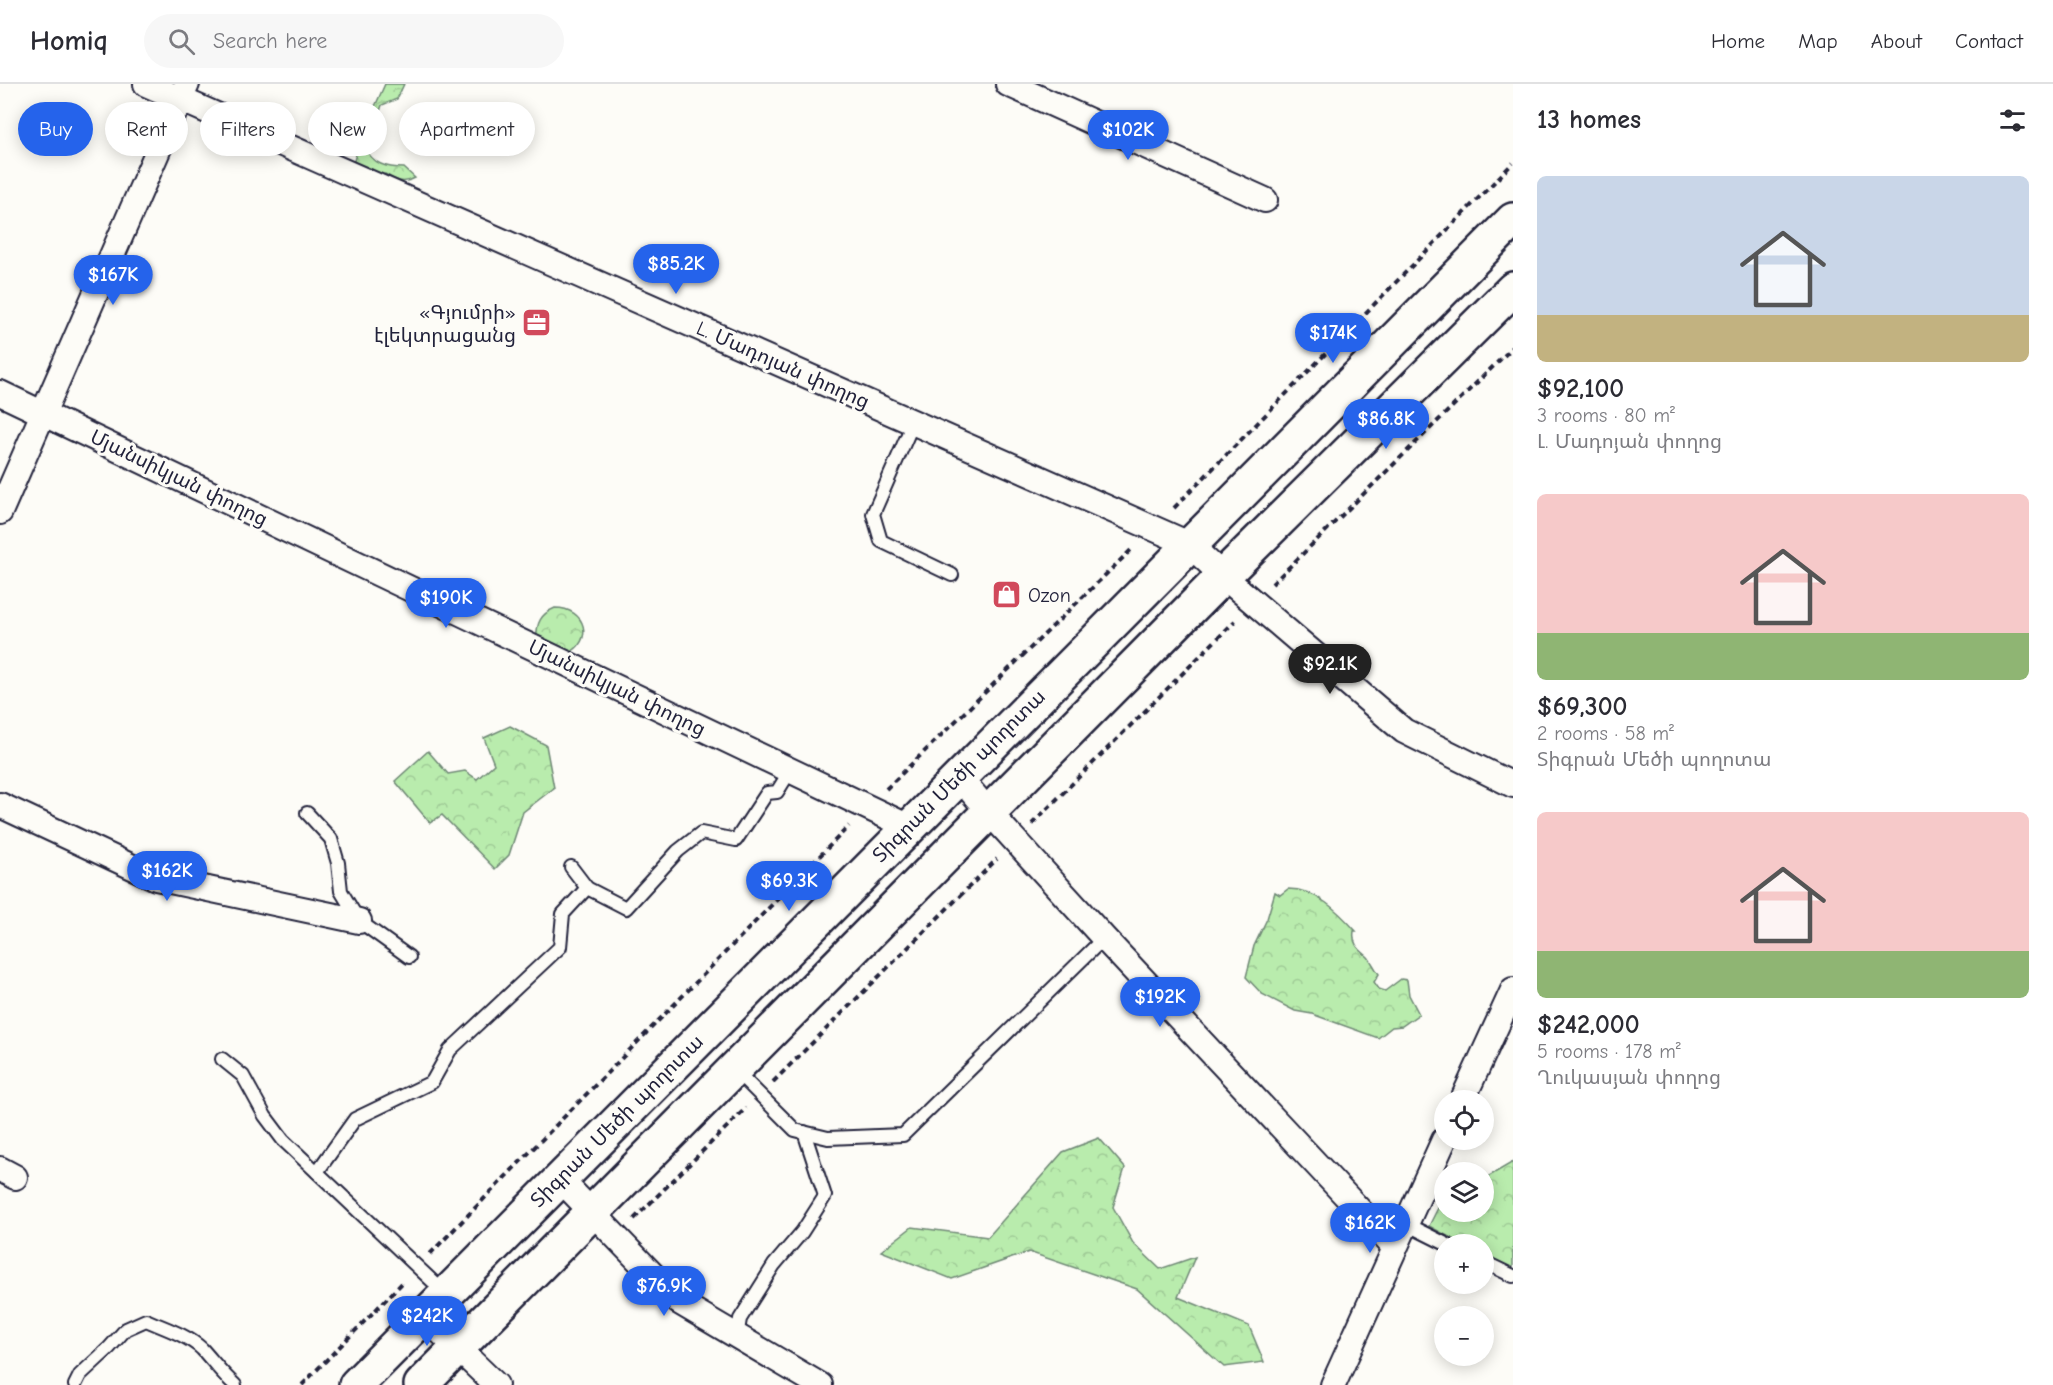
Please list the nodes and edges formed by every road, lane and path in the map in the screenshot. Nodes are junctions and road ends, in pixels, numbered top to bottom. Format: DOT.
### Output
graph roads {
  1 [pos="146,84"];
  2 [pos="1008,84"];
  3 [pos="183,92"];
  4 [pos="1513,163"];
  5 [pos="1265,200"];
  6 [pos="1513,220"];
  7 [pos="1507,302"];
  8 [pos="1513,347"];
  9 [pos="0,393"];
  10 [pos="43,413"];
  11 [pos="913,423"];
  12 [pos="0,512"];
  13 [pos="1154,529"];
  14 [pos="1189,544"];
  15 [pos="952,575"];
  16 [pos="1223,576"];
  17 [pos="1254,602"];
  18 [pos="790,771"];
  19 [pos="959,777"];
  20 [pos="1513,785"];
  21 [pos="0,806"];
  22 [pos="867,807"];
  23 [pos="307,813"];
  24 [pos="988,813"];
  25 [pos="909,827"];
  26 [pos="1015,841"];
  27 [pos="571,867"];
  28 [pos="587,888"];
  29 [pos="359,921"];
  30 [pos="1104,938"];
  31 [pos="409,957"];
  32 [pos="1513,990"];
  33 [pos="222,1059"];
  34 [pos="734,1069"];
  35 [pos="1467,1090"];
  36 [pos="759,1095"];
  37 [pos="804,1132"];
  38 [pos="1439,1150"];
  39 [pos="317,1172"];
  40 [pos="560,1179"];
  41 [pos="592,1212"];
  42 [pos="1406,1224"];
  43 [pos="615,1237"];
  44 [pos="1434,1238"];
  45 [pos="1395,1248"];
  46 [pos="418,1267"];
  47 [pos="1494,1267"];
  48 [pos="1513,1276"];
  49 [pos="435,1305"];
  50 [pos="737,1337"];
  51 [pos="458,1348"];
  52 [pos="75,1385"];
  53 [pos="235,1385"];
  54 [pos="302,1385"];
  55 [pos="356,1385"];
  56 [pos="421,1385"];
  57 [pos="496,1385"];
  58 [pos="820,1385"];
  59 [pos="1333,1385"];
  1 -- 3 [label="street, L. Մադոյան փողոց"];
  2 -- 5 [label="street"];
  3 -- 10 [label="street"];
  3 -- 11 [label="street, L. Մադոյան փողոց"];
  4 -- 13 [label="path"];
  6 -- 14 [label="main road, Տիգրան Մեծի պողոտա"];
  7 -- 16 [label="main road"];
  8 -- 17 [label="path"];
  9 -- 10 [label="street, Մյանսիկյան փողոց"];
  10 -- 12 [label="street"];
  10 -- 18 [label="street, Մյանսիկյան փողոց"];
  11 -- 13 [label="street, L. Մադոյան փողոց"];
  11 -- 15 [label="lane"];
  13 -- 14 [label="street, L. Մադոյան փողոց"];
  13 -- 22 [label="path"];
  14 -- 16 [label="street"];
  14 -- 19 [label="main road, Տիգրան Մեծի պողոտա"];
  16 -- 17 [label="street"];
  16 -- 24 [label="main road"];
  17 -- 20 [label="street"];
  17 -- 26 [label="path"];
  18 -- 22 [label="street, Մյանսիկյան փողոց"];
  18 -- 28 [label="lane"];
  19 -- 24 [label="street"];
  19 -- 25 [label="main road, Տիգրան Մեծի պողոտա"];
  21 -- 29 [label="street"];
  22 -- 25 [label="street, Մյանսիկյան փողոց"];
  22 -- 46 [label="path"];
  23 -- 29 [label="lane"];
  24 -- 26 [label="street"];
  24 -- 34 [label="main road"];
  25 -- 40 [label="main road, Տիգրան Մեծի պողոտա"];
  26 -- 30 [label="street"];
  26 -- 36 [label="path"];
  27 -- 28 [label="lane"];
  28 -- 39 [label="lane"];
  29 -- 31 [label="lane"];
  30 -- 37 [label="lane"];
  30 -- 45 [label="street"];
  32 -- 35 [label="street"];
  33 -- 39 [label="lane"];
  34 -- 36 [label="lane"];
  34 -- 41 [label="main road"];
  36 -- 37 [label="lane"];
  36 -- 43 [label="path"];
  37 -- 50 [label="lane"];
  38 -- 42 [label="street"];
  39 -- 46 [label="lane"];
  40 -- 41 [label="street"];
  40 -- 49 [label="main road, Տիգրան Մեծի պողոտա"];
  41 -- 43 [label="street"];
  41 -- 51 [label="main road"];
  42 -- 44 [label="lane"];
  42 -- 45 [label="street"];
  43 -- 50 [label="street"];
  45 -- 59 [label="street"];
  46 -- 49 [label="lane"];
  46 -- 54 [label="path"];
  47 -- 48 [label="lane"];
  49 -- 51 [label="street"];
  49 -- 55 [label="main road, Տիգրան Մեծի պողոտա"];
  50 -- 58 [label="street"];
  51 -- 56 [label="main road"];
  51 -- 57 [label="street"];
  52 -- 53 [label="lane"];
}
